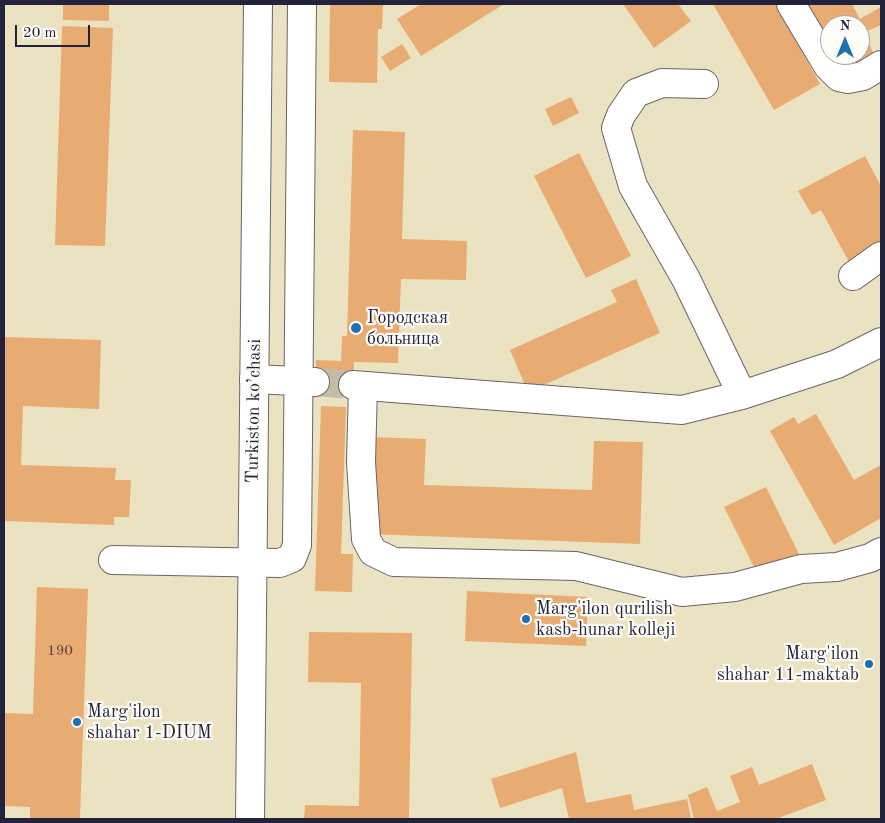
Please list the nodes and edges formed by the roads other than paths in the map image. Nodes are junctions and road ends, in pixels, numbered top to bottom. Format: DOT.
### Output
graph roads {
  1 [pos="258,4"];
  2 [pos="302,4"];
  3 [pos="791,4"];
  4 [pos="881,66"];
  5 [pos="704,84"];
  6 [pos="881,256"];
  7 [pos="853,276"];
  8 [pos="881,342"];
  9 [pos="254,379"];
  10 [pos="307,381"];
  11 [pos="742,395"];
  12 [pos="881,552"];
  13 [pos="113,560"];
  14 [pos="252,562"];
  15 [pos="250,819"];
  1 -- 9 [label="main road, Turkiston ko’chasi"];
  2 -- 10 [label="main road"];
  3 -- 4 [label="main road"];
  5 -- 11 [label="main road"];
  6 -- 7 [label="main road"];
  8 -- 11 [label="main road"];
  9 -- 10 [label="main road"];
  9 -- 14 [label="main road, Turkiston ko’chasi"];
  10 -- 14 [label="main road"];
  11 -- 12 [label="main road"];
  13 -- 14 [label="main road"];
  14 -- 15 [label="main road, Turkiston ko’chasi"];
}
